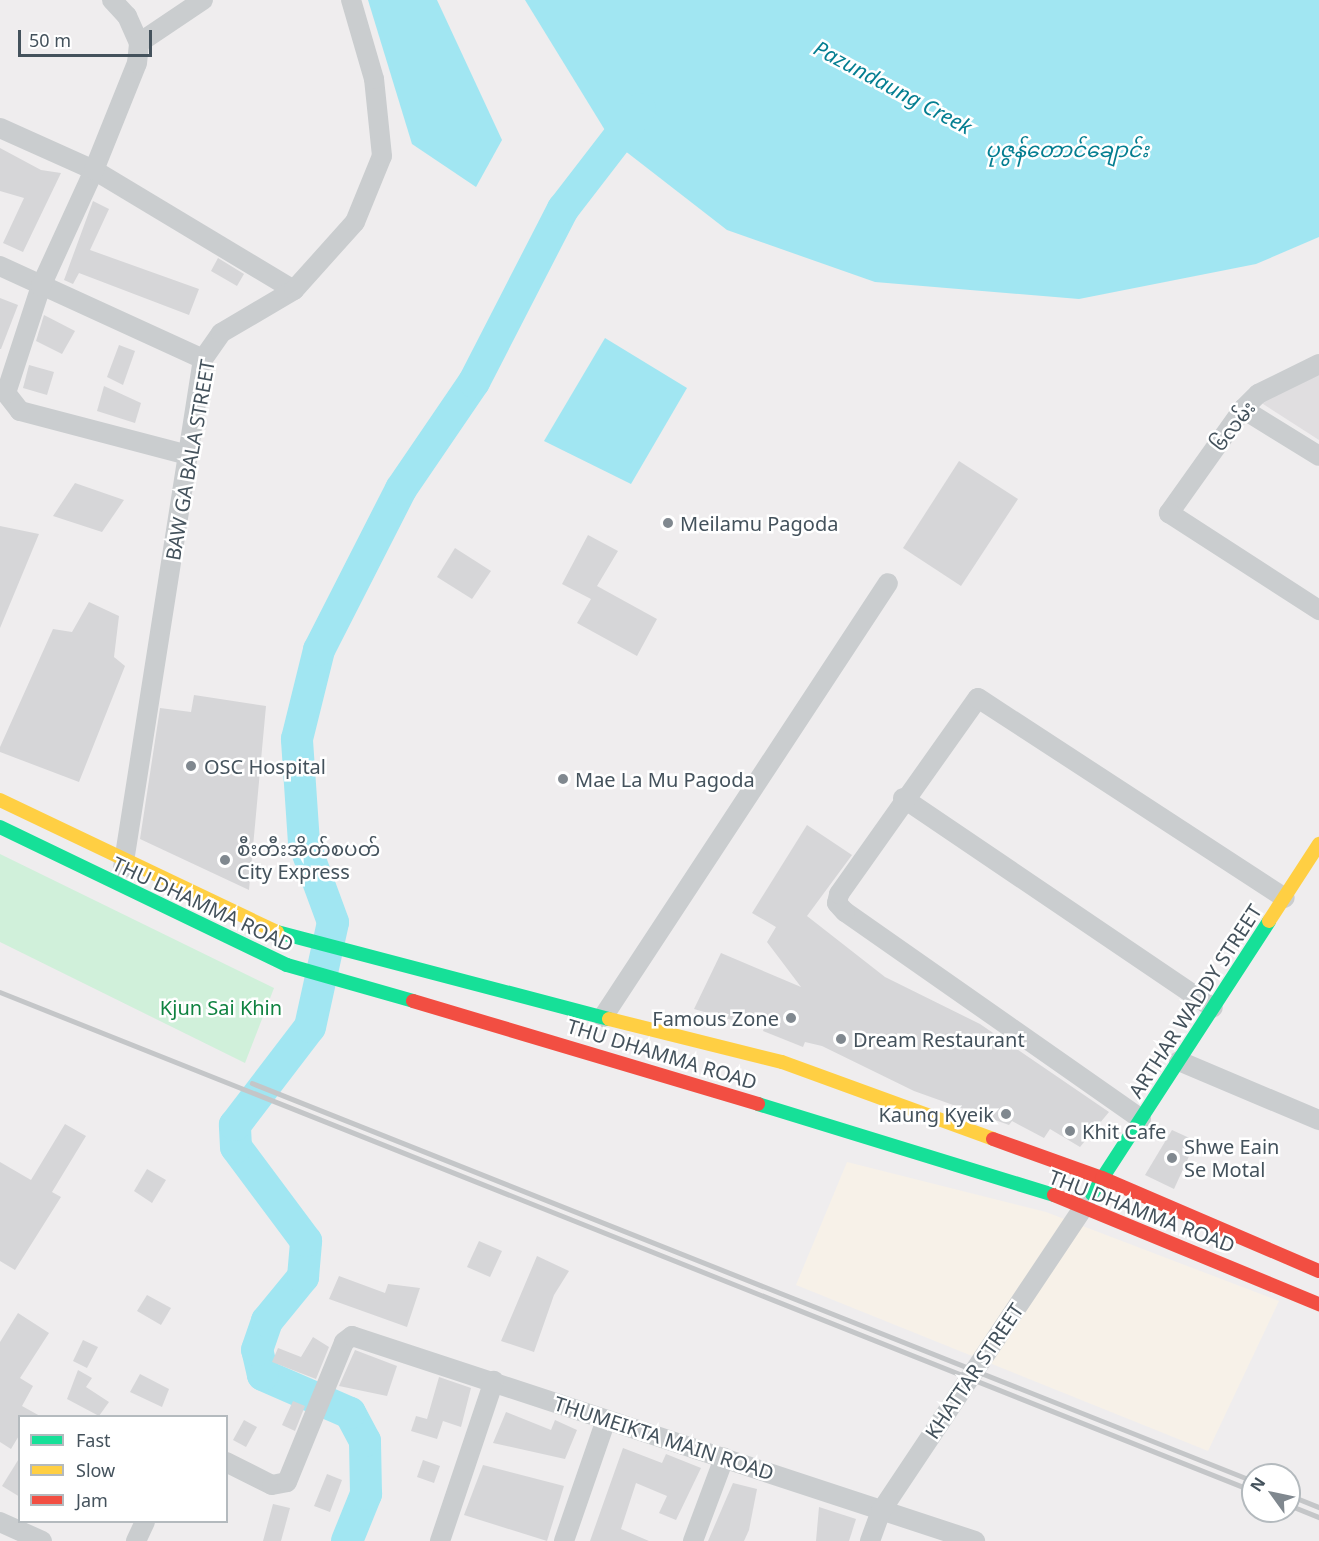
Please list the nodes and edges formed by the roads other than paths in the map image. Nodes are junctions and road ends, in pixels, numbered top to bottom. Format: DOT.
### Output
graph roads {
  1 [pos="112,0"];
  2 [pos="203,0"];
  3 [pos="351,0"];
  4 [pos="139,43"];
  5 [pos="0,128"];
  6 [pos="94,170"];
  7 [pos="0,266"];
  8 [pos="41,286"];
  9 [pos="294,290"];
  10 [pos="203,359"];
  11 [pos="1319,364"];
  12 [pos="1243,409"];
  13 [pos="188,455"];
  14 [pos="1319,456"];
  15 [pos="888,582"];
  16 [pos="1319,610"];
  17 [pos="903,798"];
  18 [pos="0,800"];
  19 [pos="0,827"];
  20 [pos="1319,844"];
  21 [pos="126,862"];
  22 [pos="116,886"];
  23 [pos="1285,898"];
  24 [pos="234,912"];
  25 [pos="224,936"];
  26 [pos="1213,1008"];
  27 [pos="603,1017"];
  28 [pos="1179,1061"];
  29 [pos="1317,1114"];
  30 [pos="1141,1119"];
  31 [pos="1102,1178"];
  32 [pos="1085,1205"];
  33 [pos="1319,1271"];
  34 [pos="1319,1304"];
  35 [pos="494,1381"];
  36 [pos="606,1420"];
  37 [pos="723,1458"];
  38 [pos="228,1463"];
  39 [pos="881,1511"];
  40 [pos="0,1522"];
  41 [pos="144,1523"];
  42 [pos="42,1541"];
  43 [pos="136,1541"];
  44 [pos="440,1541"];
  45 [pos="564,1541"];
  46 [pos="693,1541"];
  47 [pos="870,1541"];
  48 [pos="975,1541"];
  1 -- 4 [label="street"];
  2 -- 4 [label="street"];
  3 -- 9 [label="street, BAW GA BALA STREET"];
  4 -- 6 [label="street"];
  5 -- 6 [label="street"];
  6 -- 8 [label="street"];
  6 -- 9 [label="street"];
  7 -- 8 [label="street"];
  8 -- 10 [label="street"];
  8 -- 13 [label="street"];
  9 -- 10 [label="street, BAW GA BALA STREET"];
  10 -- 13 [label="street, BAW GA BALA STREET"];
  11 -- 12 [label="street, ၆လမ်း"];
  12 -- 14 [label="street"];
  12 -- 16 [label="street, ၆လမ်း"];
  13 -- 21 [label="street, BAW GA BALA STREET"];
  15 -- 27 [label="street"];
  17 -- 23 [label="street"];
  17 -- 26 [label="street"];
  17 -- 30 [label="street"];
  18 -- 21 [label="main road, THU DHAMMA ROAD"];
  19 -- 22 [label="main road, THU DHAMMA ROAD"];
  20 -- 23 [label="main road, ARTHAR WADDY STREET"];
  21 -- 22 [label="street, BAW GA BALA STREET"];
  21 -- 24 [label="main road, THU DHAMMA ROAD"];
  22 -- 25 [label="main road, THU DHAMMA ROAD"];
  23 -- 26 [label="main road, ARTHAR WADDY STREET"];
  24 -- 25 [label="main road"];
  24 -- 27 [label="main road, THU DHAMMA ROAD"];
  25 -- 32 [label="main road, THU DHAMMA ROAD"];
  26 -- 28 [label="main road, ARTHAR WADDY STREET"];
  27 -- 31 [label="main road, THU DHAMMA ROAD"];
  28 -- 29 [label="street"];
  28 -- 30 [label="main road, ARTHAR WADDY STREET"];
  30 -- 31 [label="main road, ARTHAR WADDY STREET"];
  31 -- 32 [label="main road, ARTHAR WADDY STREET"];
  31 -- 33 [label="main road, THU DHAMMA ROAD"];
  32 -- 34 [label="main road, THU DHAMMA ROAD"];
  32 -- 39 [label="street, KHATTAR STREET"];
  35 -- 36 [label="street, THUMEIKTA MAIN ROAD"];
  35 -- 38 [label="street, THUMEIKTA MAIN ROAD"];
  35 -- 44 [label="street"];
  36 -- 37 [label="street, THUMEIKTA MAIN ROAD"];
  36 -- 45 [label="street"];
  37 -- 39 [label="street, THUMEIKTA MAIN ROAD"];
  37 -- 46 [label="street"];
  39 -- 47 [label="street, KHATTAR STREET"];
  39 -- 48 [label="street, THUMEIKTA MAIN ROAD"];
  40 -- 42 [label="street"];
  41 -- 43 [label="street"];
}
